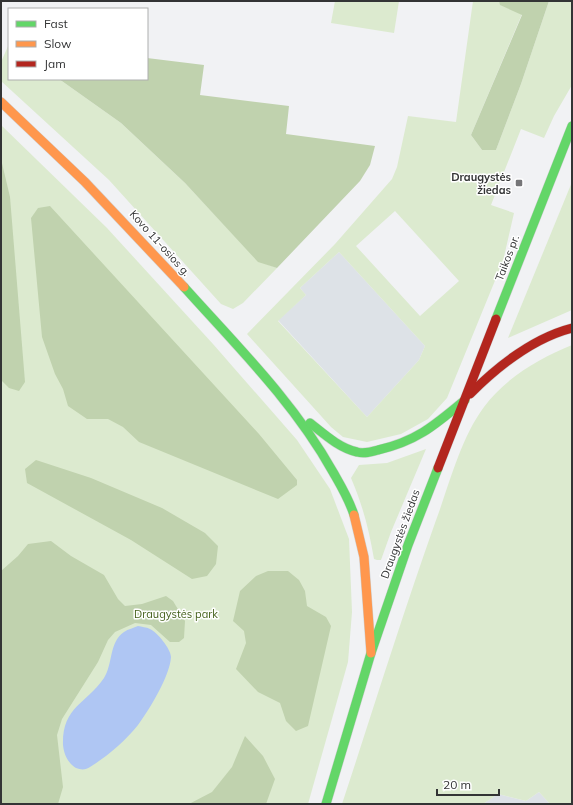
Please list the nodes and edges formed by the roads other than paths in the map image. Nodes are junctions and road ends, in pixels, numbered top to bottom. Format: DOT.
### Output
graph roads {
  1 [pos="1,102"];
  2 [pos="572,126"];
  3 [pos="572,328"];
  4 [pos="465,400"];
  5 [pos="293,410"];
  6 [pos="371,653"];
  7 [pos="326,804"];
  1 -- 5 [label="main road, Kovo 11-osios g."];
  2 -- 4 [label="main road, Taikos pr."];
  3 -- 4 [label="main road, Draugystės žiedas"];
  4 -- 5 [label="main road, Kovo 11-osios g."];
  4 -- 6 [label="main road, Draugystės žiedas"];
  5 -- 6 [label="main road, Kovo 11-osios g."];
  6 -- 7 [label="main road, Draugystės žiedas"];
}
